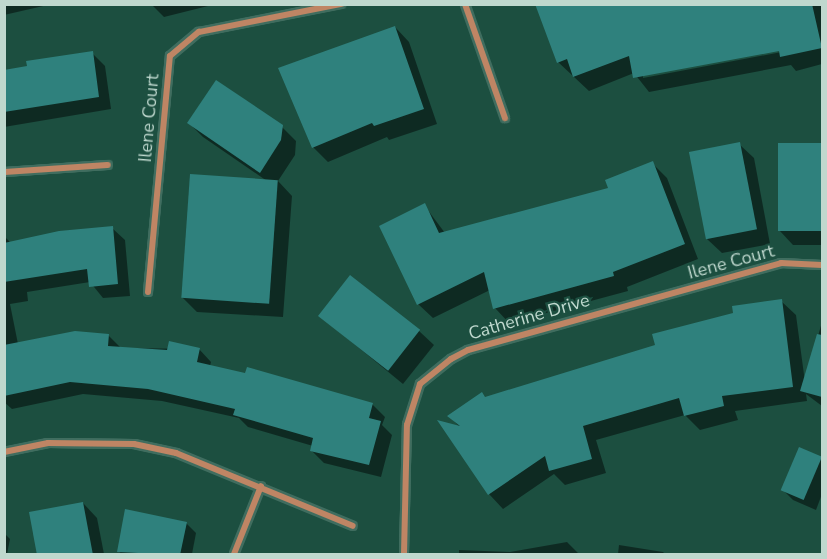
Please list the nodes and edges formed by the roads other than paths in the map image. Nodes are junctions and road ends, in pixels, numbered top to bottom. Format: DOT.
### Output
graph roads {
  1 [pos="341,4"];
  2 [pos="465,4"];
  3 [pos="505,118"];
  4 [pos="108,165"];
  5 [pos="4,172"];
  6 [pos="822,265"];
  7 [pos="683,290"];
  8 [pos="148,292"];
  9 [pos="4,452"];
  10 [pos="261,486"];
  11 [pos="353,526"];
  12 [pos="234,555"];
  13 [pos="404,555"];
  1 -- 8 [label="street, Ilene Court"];
  2 -- 3 [label="street"];
  4 -- 5 [label="street"];
  6 -- 7 [label="street, Ilene Court"];
  7 -- 13 [label="street, Catherine Drive"];
  9 -- 10 [label="street"];
  10 -- 11 [label="street"];
  10 -- 12 [label="street"];
}
